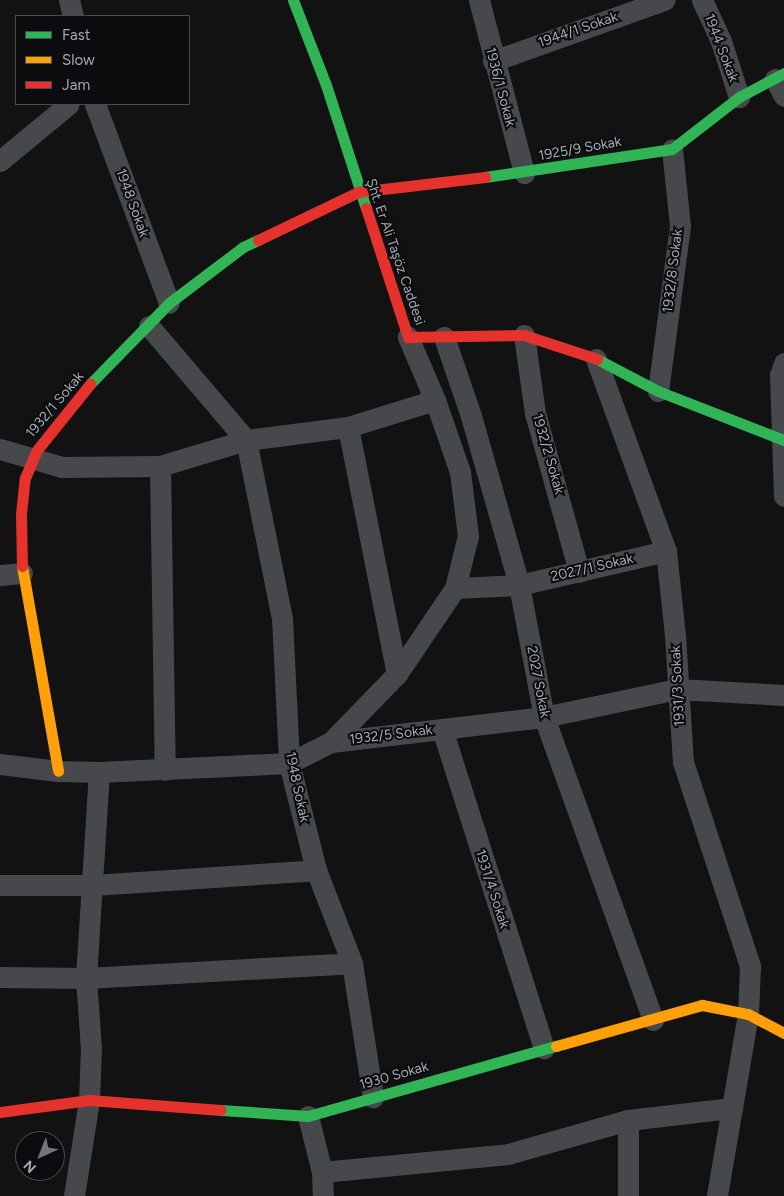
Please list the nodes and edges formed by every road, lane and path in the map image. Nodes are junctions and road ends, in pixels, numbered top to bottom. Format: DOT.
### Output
graph roads {
  1 [pos="69,0"];
  2 [pos="293,0"];
  3 [pos="479,0"];
  4 [pos="664,0"];
  5 [pos="702,0"];
  6 [pos="73,15"];
  7 [pos="492,61"];
  8 [pos="781,83"];
  9 [pos="739,97"];
  10 [pos="68,105"];
  11 [pos="95,105"];
  12 [pos="672,150"];
  13 [pos="0,161"];
  14 [pos="524,174"];
  15 [pos="358,192"];
  16 [pos="169,303"];
  17 [pos="149,326"];
  18 [pos="524,336"];
  19 [pos="408,337"];
  20 [pos="444,337"];
  21 [pos="596,359"];
  22 [pos="784,363"];
  23 [pos="658,391"];
  24 [pos="435,400"];
  25 [pos="348,427"];
  26 [pos="246,440"];
  27 [pos="783,440"];
  28 [pos="0,449"];
  29 [pos="34,457"];
  30 [pos="160,466"];
  31 [pos="784,496"];
  32 [pos="666,551"];
  33 [pos="580,572"];
  34 [pos="22,573"];
  35 [pos="0,575"];
  36 [pos="519,585"];
  37 [pos="455,588"];
  38 [pos="397,674"];
  39 [pos="677,690"];
  40 [pos="784,695"];
  41 [pos="544,717"];
  42 [pos="442,729"];
  43 [pos="331,742"];
  44 [pos="289,763"];
  45 [pos="0,764"];
  46 [pos="165,770"];
  47 [pos="58,771"];
  48 [pos="99,772"];
  49 [pos="316,870"];
  50 [pos="0,885"];
  51 [pos="93,885"];
  52 [pos="352,963"];
  53 [pos="0,977"];
  54 [pos="86,978"];
  55 [pos="748,1014"];
  56 [pos="653,1020"];
  57 [pos="784,1033"];
  58 [pos="544,1048"];
  59 [pos="373,1098"];
  60 [pos="89,1100"];
  61 [pos="732,1108"];
  62 [pos="0,1112"];
  63 [pos="308,1116"];
  64 [pos="628,1120"];
  65 [pos="322,1172"];
  66 [pos="74,1196"];
  67 [pos="323,1196"];
  68 [pos="628,1196"];
  69 [pos="717,1196"];
  1 -- 6 [label="street"];
  2 -- 15 [label="street, Şht. Er Ali Taşöz Caddesi"];
  3 -- 7 [label="street, 1936/1 Sokak"];
  4 -- 7 [label="street, 1944/1 Sokak"];
  5 -- 9 [label="street, 1944 Sokak"];
  7 -- 14 [label="street, 1936/1 Sokak"];
  8 -- 9 [label="street, 1925/9 Sokak"];
  9 -- 12 [label="street, 1925/9 Sokak"];
  10 -- 13 [label="street"];
  11 -- 16 [label="street, 1948 Sokak"];
  12 -- 14 [label="street, 1925/9 Sokak"];
  12 -- 23 [label="street, 1932/8 Sokak"];
  14 -- 15 [label="street, 1925/9 Sokak"];
  15 -- 16 [label="street, 1932/1 Sokak"];
  15 -- 19 [label="street, Şht. Er Ali Taşöz Caddesi"];
  16 -- 17 [label="street, 1932/1 Sokak"];
  17 -- 26 [label="street"];
  17 -- 29 [label="street, 1932/1 Sokak"];
  18 -- 20 [label="street, Şht. Er Ali Taşöz Caddesi"];
  18 -- 21 [label="street, Şht. Er Ali Taşöz Caddesi"];
  18 -- 33 [label="street, 1932/2 Sokak"];
  19 -- 20 [label="street, Şht. Er Ali Taşöz Caddesi"];
  19 -- 24 [label="street"];
  20 -- 36 [label="street, 2027 Sokak"];
  21 -- 23 [label="street, Şht. Er Ali Taşöz Caddesi"];
  21 -- 32 [label="street, 1931/3 Sokak"];
  22 -- 27 [label="street"];
  23 -- 27 [label="street, Şht. Er Ali Taşöz Caddesi"];
  24 -- 25 [label="street"];
  24 -- 37 [label="street"];
  25 -- 26 [label="street"];
  25 -- 38 [label="street"];
  26 -- 30 [label="street"];
  26 -- 44 [label="street, 1948 Sokak"];
  27 -- 31 [label="street"];
  28 -- 29 [label="street"];
  29 -- 30 [label="street"];
  29 -- 34 [label="street, 1932/1 Sokak"];
  30 -- 46 [label="street"];
  32 -- 33 [label="street, 2027/1 Sokak"];
  32 -- 39 [label="street, 1931/3 Sokak"];
  33 -- 36 [label="street, 2027/1 Sokak"];
  34 -- 35 [label="street"];
  34 -- 47 [label="street, 1932/1 Sokak"];
  36 -- 37 [label="street, 2027/1 Sokak"];
  36 -- 41 [label="street, 2027 Sokak"];
  37 -- 38 [label="street"];
  38 -- 43 [label="street"];
  39 -- 40 [label="street, 1932/5 Sokak"];
  39 -- 41 [label="street, 1932/5 Sokak"];
  39 -- 55 [label="street, 1931/3 Sokak"];
  41 -- 42 [label="street, 1932/5 Sokak"];
  41 -- 56 [label="street, 2027 Sokak"];
  42 -- 43 [label="street, 1932/5 Sokak"];
  42 -- 58 [label="street, 1931/4 Sokak"];
  43 -- 44 [label="street, 1932/5 Sokak"];
  44 -- 46 [label="street, 1932/5 Sokak"];
  44 -- 49 [label="street, 1948 Sokak"];
  45 -- 47 [label="street, 1932/5 Sokak"];
  46 -- 48 [label="street, 1932/5 Sokak"];
  47 -- 48 [label="street, 1932/5 Sokak"];
  48 -- 51 [label="street"];
  49 -- 51 [label="street"];
  49 -- 52 [label="street, 1948 Sokak"];
  50 -- 51 [label="street"];
  51 -- 54 [label="street"];
  52 -- 54 [label="street"];
  52 -- 59 [label="street, 1948 Sokak"];
  53 -- 54 [label="street"];
  54 -- 60 [label="street"];
  55 -- 56 [label="street, 1930 Sokak"];
  55 -- 57 [label="street, 1930 Sokak"];
  55 -- 61 [label="street, 1931/3 Sokak"];
  56 -- 58 [label="street, 1930 Sokak"];
  58 -- 59 [label="street, 1930 Sokak"];
  59 -- 63 [label="street, 1930 Sokak"];
  60 -- 62 [label="street, 1930 Sokak"];
  60 -- 63 [label="street, 1930 Sokak"];
  60 -- 66 [label="street"];
  61 -- 64 [label="street"];
  61 -- 69 [label="street, 1931/3 Sokak"];
  63 -- 65 [label="street"];
  64 -- 65 [label="street"];
  64 -- 68 [label="street"];
  65 -- 67 [label="street"];
}
